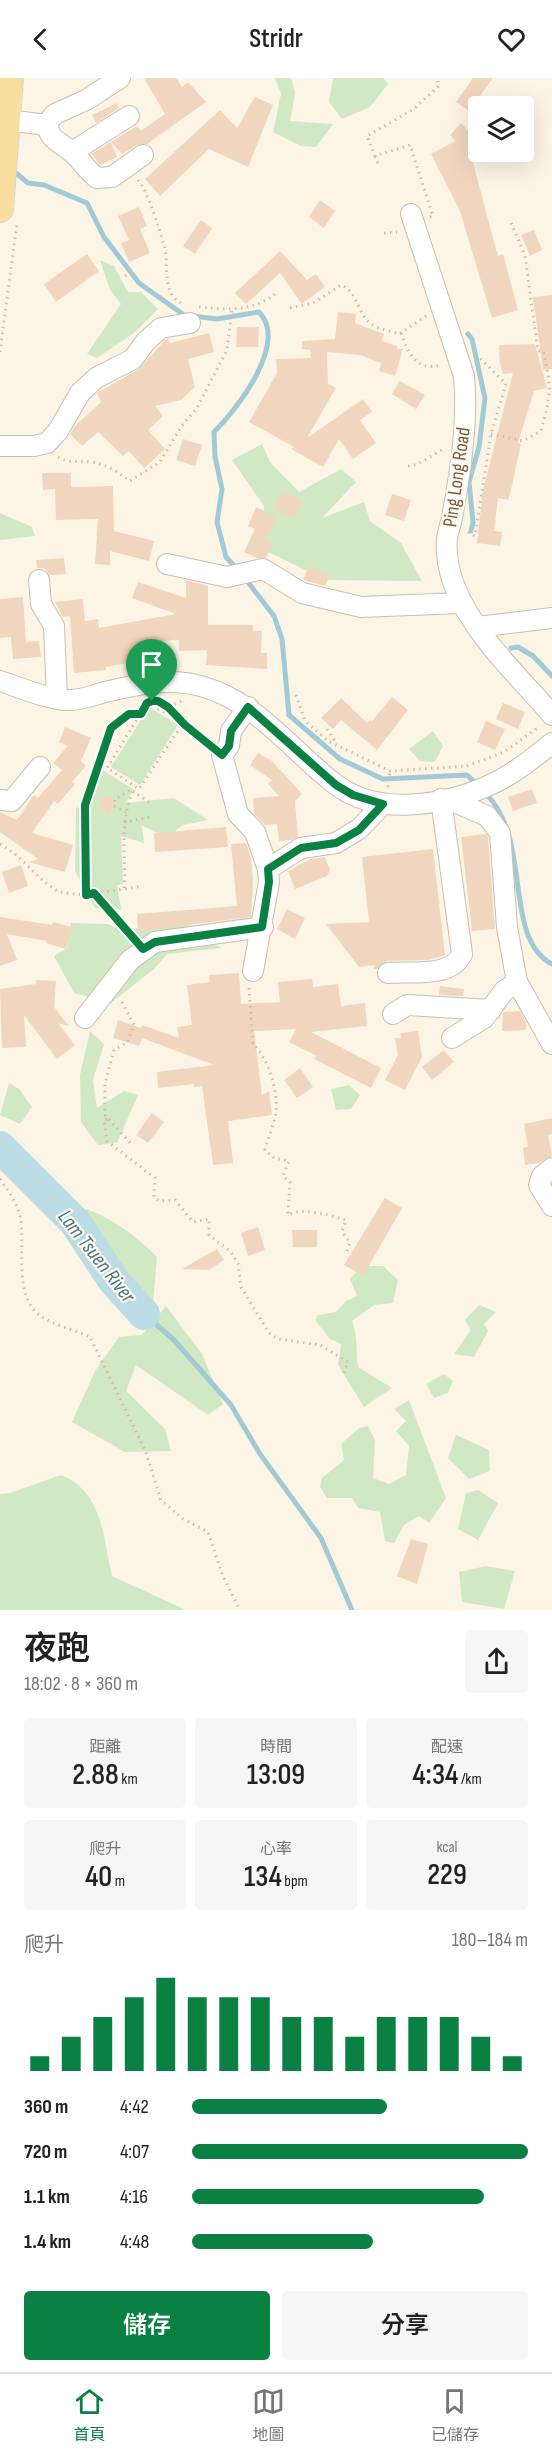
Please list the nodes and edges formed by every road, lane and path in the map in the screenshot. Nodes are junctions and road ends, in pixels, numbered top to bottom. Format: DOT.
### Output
graph roads {
  1 [pos="10,78"];
  2 [pos="120,78"];
  3 [pos="129,116"];
  4 [pos="47,125"];
  5 [pos="6,130"];
  6 [pos="72,152"];
  7 [pos="143,155"];
  8 [pos="375,156"];
  9 [pos="378,164"];
  10 [pos="126,166"];
  11 [pos="7,204"];
  12 [pos="411,214"];
  13 [pos="510,220"];
  14 [pos="133,270"];
  15 [pos="125,276"];
  16 [pos="276,293"];
  17 [pos="290,308"];
  18 [pos="232,309"];
  19 [pos="190,312"];
  20 [pos="429,315"];
  21 [pos="401,333"];
  22 [pos="0,352"];
  23 [pos="474,358"];
  24 [pos="442,365"];
  25 [pos="491,434"];
  26 [pos="0,446"];
  27 [pos="34,446"];
  28 [pos="447,448"];
  29 [pos="408,466"];
  30 [pos="457,529"];
  31 [pos="167,564"];
  32 [pos="39,580"];
  33 [pos="461,603"];
  34 [pos="552,618"];
  35 [pos="477,627"];
  36 [pos="0,681"];
  37 [pos="296,695"];
  38 [pos="57,698"];
  39 [pos="147,703"];
  40 [pos="248,707"];
  41 [pos="141,714"];
  42 [pos="552,715"];
  43 [pos="327,729"];
  44 [pos="336,743"];
  45 [pos="552,743"];
  46 [pos="222,755"];
  47 [pos="40,767"];
  48 [pos="389,773"];
  49 [pos="133,791"];
  50 [pos="386,796"];
  51 [pos="453,798"];
  52 [pos="0,800"];
  53 [pos="150,803"];
  54 [pos="126,812"];
  55 [pos="151,818"];
  56 [pos="124,822"];
  57 [pos="0,844"];
  58 [pos="268,869"];
  59 [pos="143,886"];
  60 [pos="124,888"];
  61 [pos="94,893"];
  62 [pos="86,895"];
  63 [pos="262,927"];
  64 [pos="143,949"];
  65 [pos="253,971"];
  66 [pos="388,973"];
  67 [pos="517,982"];
  68 [pos="124,993"];
  69 [pos="491,1010"];
  70 [pos="393,1014"];
  71 [pos="86,1018"];
  72 [pos="452,1038"];
  73 [pos="552,1044"];
  74 [pos="107,1119"];
  75 [pos="133,1146"];
  76 [pos="552,1168"];
  77 [pos="0,1179"];
  78 [pos="552,1206"];
  79 [pos="346,1254"];
  80 [pos="342,1377"];
  81 [pos="240,1610"];
  1 -- 5 [label="main road"];
  2 -- 4 [label="street"];
  3 -- 6 [label="street"];
  4 -- 5 [label="street"];
  4 -- 6 [label="street"];
  5 -- 11 [label="main road"];
  6 -- 10 [label="street"];
  7 -- 10 [label="street"];
  8 -- 9 [label="path"];
  10 -- 19 [label="path"];
  11 -- 22 [label="path"];
  12 -- 33 [label="street, Ping Long Road"];
  13 -- 25 [label="path"];
  14 -- 15 [label="path"];
  16 -- 18 [label="path"];
  17 -- 21 [label="path"];
  18 -- 19 [label="path"];
  18 -- 27 [label="path"];
  19 -- 27 [label="street"];
  20 -- 21 [label="path"];
  21 -- 24 [label="path"];
  23 -- 25 [label="path"];
  25 -- 30 [label="path"];
  26 -- 27 [label="street"];
  28 -- 29 [label="path"];
  31 -- 33 [label="street"];
  32 -- 38 [label="street"];
  33 -- 35 [label="street, Ping Long Road"];
  34 -- 35 [label="street"];
  35 -- 42 [label="street, Ping Long Road"];
  36 -- 38 [label="street"];
  37 -- 44 [label="path"];
  38 -- 40 [label="street"];
  39 -- 41 [label="path"];
  39 -- 41 [label="path"];
  39 -- 46 [label="path"];
  40 -- 46 [label="street"];
  40 -- 50 [label="street"];
  41 -- 62 [label="path"];
  42 -- 48 [label="path"];
  43 -- 44 [label="path"];
  44 -- 48 [label="path"];
  45 -- 51 [label="street"];
  46 -- 58 [label="street"];
  47 -- 52 [label="street"];
  48 -- 50 [label="path"];
  49 -- 53 [label="path"];
  49 -- 54 [label="path"];
  49 -- 54 [label="path"];
  50 -- 51 [label="street"];
  50 -- 58 [label="street"];
  51 -- 66 [label="street"];
  51 -- 67 [label="street"];
  54 -- 56 [label="path"];
  55 -- 56 [label="path"];
  56 -- 60 [label="path"];
  57 -- 62 [label="path"];
  58 -- 63 [label="street"];
  59 -- 60 [label="path"];
  60 -- 61 [label="path"];
  61 -- 62 [label="path"];
  61 -- 64 [label="path"];
  63 -- 64 [label="street"];
  63 -- 65 [label="street"];
  64 -- 71 [label="street"];
  65 -- 79 [label="path"];
  67 -- 69 [label="street"];
  67 -- 73 [label="street"];
  68 -- 74 [label="path"];
  69 -- 70 [label="street"];
  69 -- 72 [label="street"];
  74 -- 75 [label="path"];
  74 -- 80 [label="path"];
  76 -- 78 [label="street"];
  77 -- 81 [label="path"];
}
